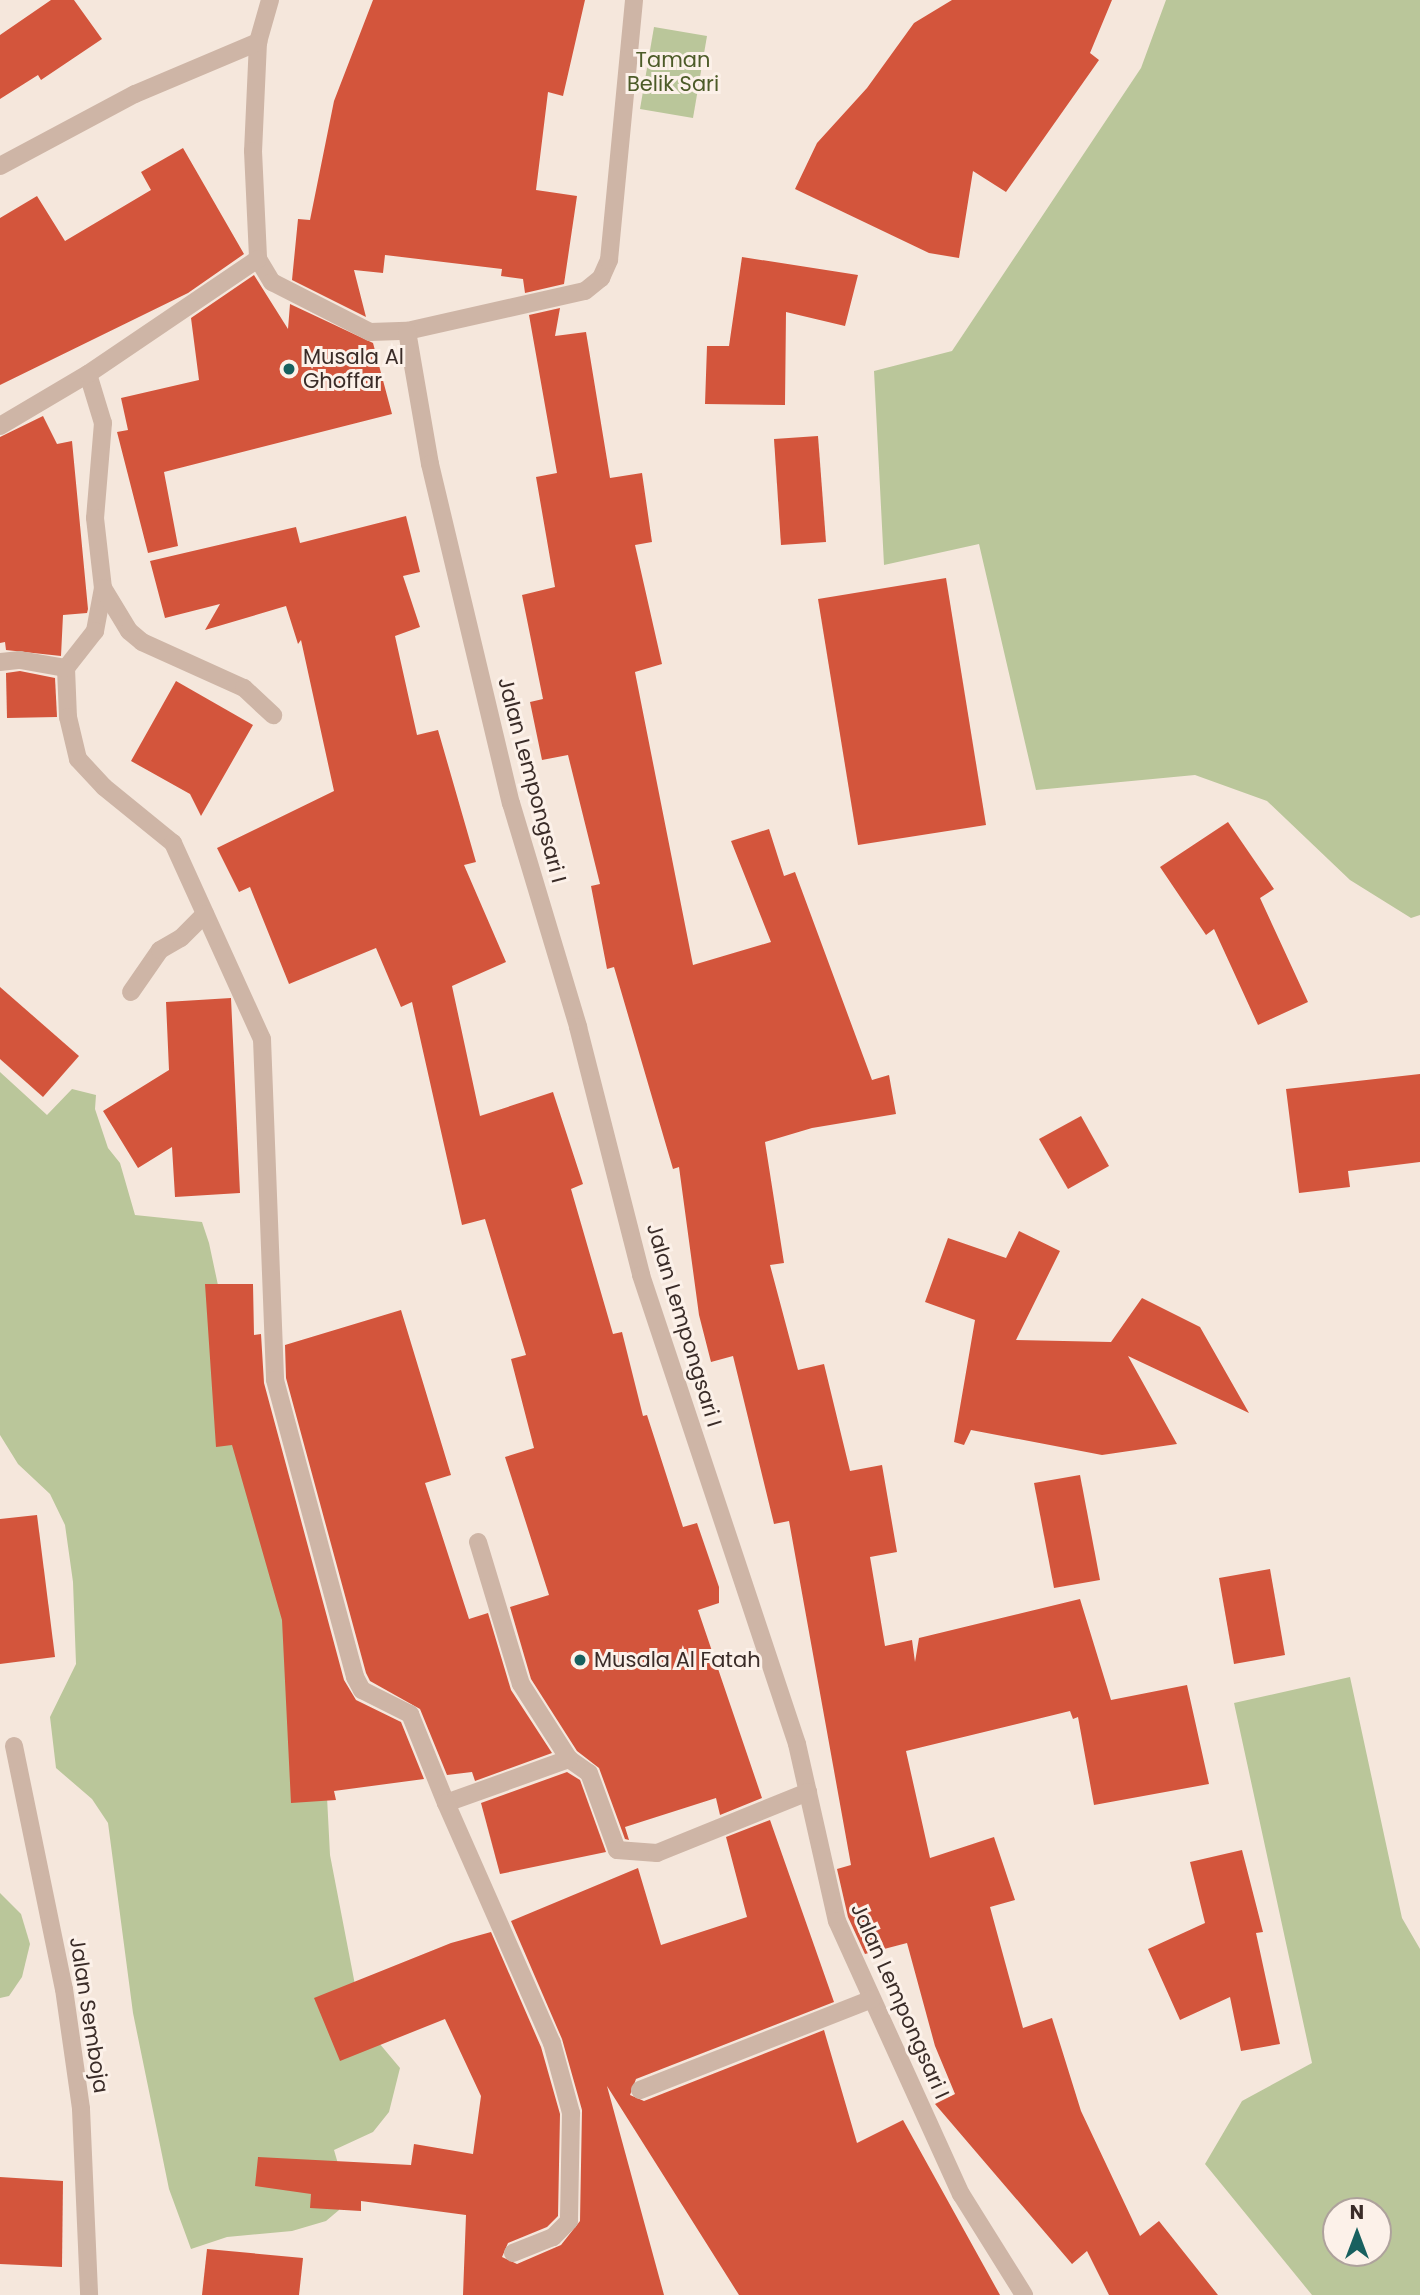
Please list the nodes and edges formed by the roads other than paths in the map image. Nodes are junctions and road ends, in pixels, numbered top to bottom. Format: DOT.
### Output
graph roads {
  1 [pos="270,0"];
  2 [pos="634,0"];
  3 [pos="258,43"];
  4 [pos="0,166"];
  5 [pos="258,259"];
  6 [pos="407,331"];
  7 [pos="88,374"];
  8 [pos="0,426"];
  9 [pos="103,588"];
  10 [pos="0,662"];
  11 [pos="66,668"];
  12 [pos="273,715"];
  13 [pos="205,914"];
  14 [pos="131,992"];
  15 [pos="478,1542"];
  16 [pos="14,1746"];
  17 [pos="569,1759"];
  18 [pos="808,1792"];
  19 [pos="446,1803"];
  20 [pos="872,1999"];
  21 [pos="640,2090"];
  22 [pos="513,2253"];
  23 [pos="89,2295"];
  24 [pos="1024,2295"];
  1 -- 3 [label="street"];
  2 -- 6 [label="street"];
  3 -- 4 [label="street"];
  3 -- 5 [label="street"];
  5 -- 6 [label="street"];
  5 -- 7 [label="street"];
  6 -- 18 [label="street, Jalan Lempongsari I"];
  7 -- 8 [label="street"];
  7 -- 9 [label="street"];
  9 -- 11 [label="street"];
  9 -- 12 [label="street"];
  10 -- 11 [label="street"];
  11 -- 13 [label="street"];
  13 -- 14 [label="street"];
  13 -- 19 [label="street"];
  15 -- 17 [label="street"];
  16 -- 23 [label="street, Jalan Semboja"];
  17 -- 18 [label="street"];
  17 -- 19 [label="street"];
  18 -- 20 [label="street, Jalan Lempongsari I"];
  19 -- 22 [label="street"];
  20 -- 21 [label="street"];
  20 -- 24 [label="street, Jalan Lempongsari I"];
}
